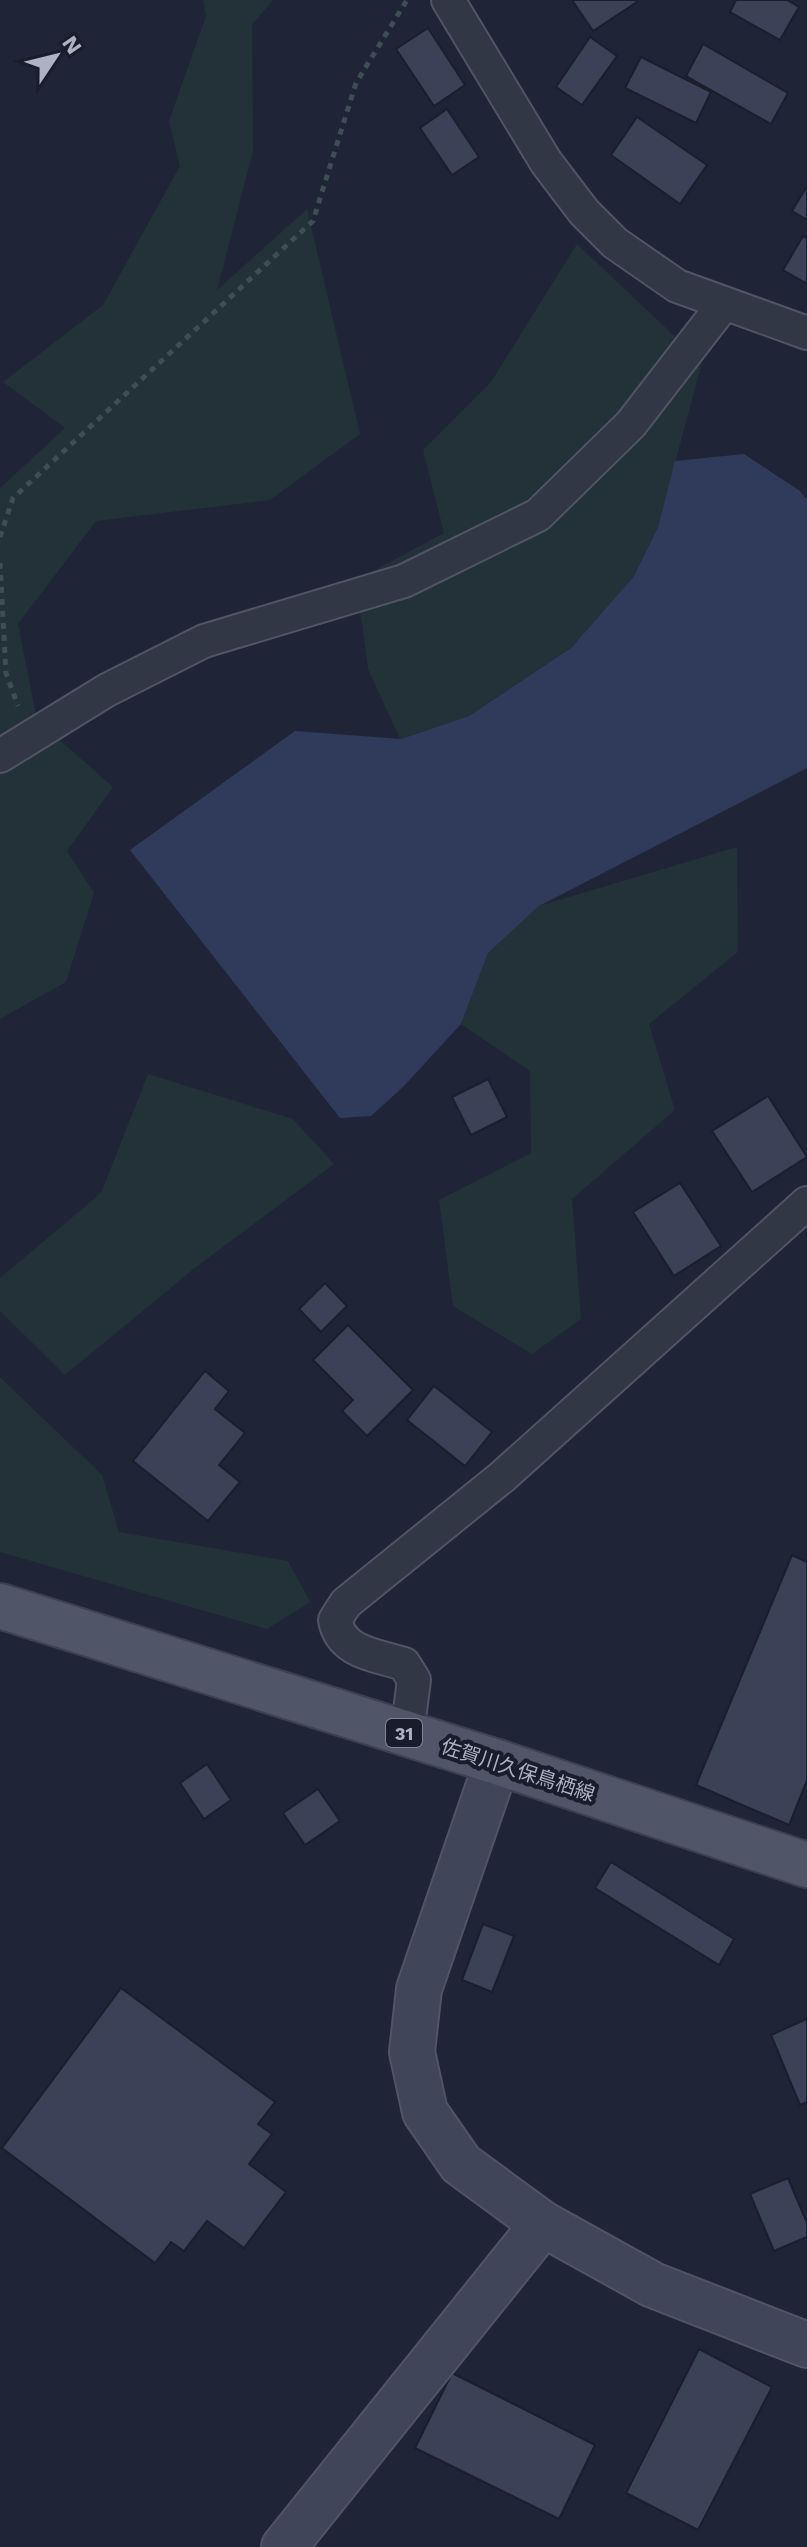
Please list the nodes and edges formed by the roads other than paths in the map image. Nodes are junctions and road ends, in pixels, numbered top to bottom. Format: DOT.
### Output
graph roads {
  1 [pos="448,0"];
  2 [pos="723,305"];
  3 [pos="807,333"];
  4 [pos="0,756"];
  5 [pos="807,1203"];
  6 [pos="0,1606"];
  7 [pos="407,1734"];
  8 [pos="497,1762"];
  9 [pos="807,1865"];
  10 [pos="543,2224"];
  11 [pos="807,2345"];
  12 [pos="284,2547"];
  1 -- 2 [label="street"];
  2 -- 3 [label="street"];
  2 -- 4 [label="street"];
  5 -- 7 [label="street"];
  6 -- 7 [label="main road, 佐賀川久保鳥栖線 / 31"];
  7 -- 8 [label="main road, 佐賀川久保鳥栖線 / 31"];
  8 -- 9 [label="main road, 佐賀川久保鳥栖線 / 31"];
  8 -- 10 [label="street"];
  10 -- 11 [label="street"];
  10 -- 12 [label="street"];
}
